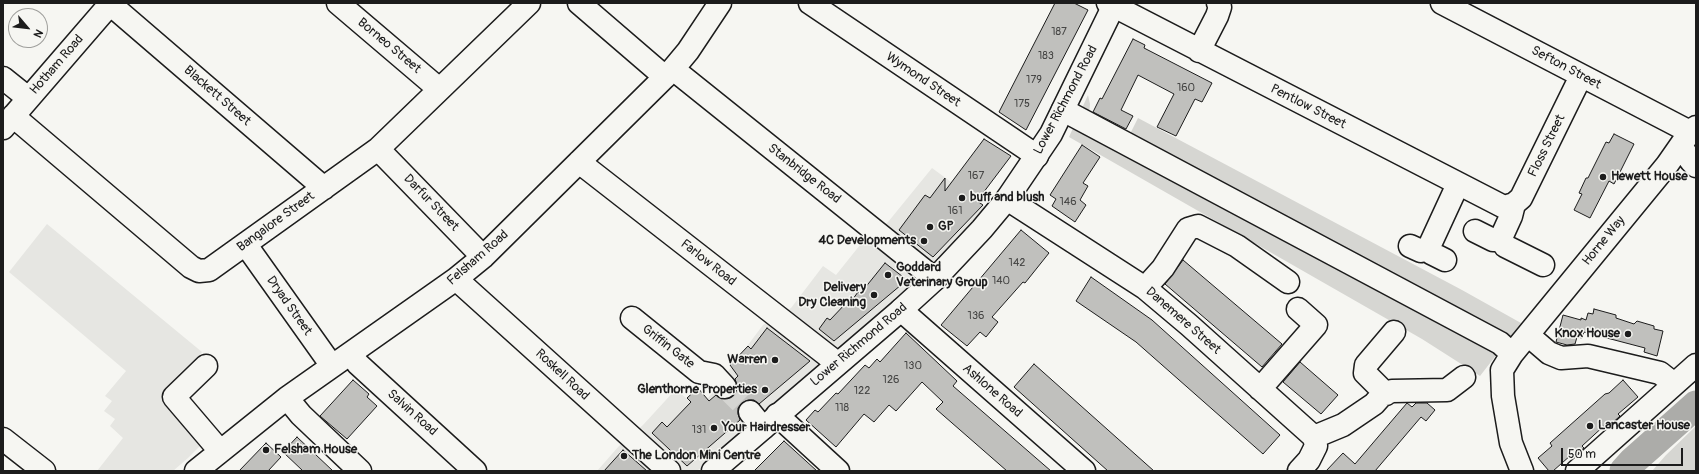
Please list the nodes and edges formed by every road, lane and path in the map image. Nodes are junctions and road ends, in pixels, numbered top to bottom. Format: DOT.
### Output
graph roads {
  1 [pos="338,3"];
  2 [pos="529,3"];
  3 [pos="579,3"];
  4 [pos="720,3"];
  5 [pos="810,3"];
  6 [pos="1218,3"];
  7 [pos="1442,3"];
  8 [pos="110,4"];
  9 [pos="1112,4"];
  10 [pos="1200,51"];
  11 [pos="669,73"];
  12 [pos="1581,76"];
  13 [pos="3,78"];
  14 [pos="439,89"];
  15 [pos="28,98"];
  16 [pos="1063,110"];
  17 [pos="8,122"];
  18 [pos="1689,135"];
  19 [pos="378,149"];
  20 [pos="1037,156"];
  21 [pos="579,162"];
  22 [pos="1696,166"];
  23 [pos="1458,184"];
  24 [pos="324,188"];
  25 [pos="1007,199"];
  26 [pos="1509,205"];
  27 [pos="1475,232"];
  28 [pos="1501,238"];
  29 [pos="246,245"];
  30 [pos="1428,252"];
  31 [pos="483,257"];
  32 [pos="1543,265"];
  33 [pos="456,279"];
  34 [pos="935,279"];
  35 [pos="1288,282"];
  36 [pos="1145,288"];
  37 [pos="1298,309"];
  38 [pos="900,310"];
  39 [pos="632,318"];
  40 [pos="1394,332"];
  41 [pos="1528,335"];
  42 [pos="350,354"];
  43 [pos="1512,354"];
  44 [pos="837,364"];
  45 [pos="1696,365"];
  46 [pos="206,366"];
  47 [pos="332,366"];
  48 [pos="1464,377"];
  49 [pos="1674,384"];
  50 [pos="726,387"];
  51 [pos="1260,389"];
  52 [pos="1386,394"];
  53 [pos="287,398"];
  54 [pos="763,418"];
  55 [pos="1314,437"];
  56 [pos="3,439"];
  57 [pos="220,451"];
  58 [pos="44,471"];
  59 [pos="196,471"];
  60 [pos="360,471"];
  61 [pos="475,471"];
  62 [pos="669,471"];
  63 [pos="713,471"];
  64 [pos="838,471"];
  65 [pos="1084,471"];
  66 [pos="1299,471"];
  67 [pos="1522,471"];
  68 [pos="1577,471"];
  1 -- 14 [label="street, Borneo Street"];
  2 -- 14 [label="street, Bangalore Street"];
  3 -- 11 [label="street, Stanbridge Road"];
  4 -- 11 [label="street, Felsham Road"];
  5 -- 20 [label="street, Wymond Street"];
  6 -- 10 [label="street"];
  7 -- 12 [label="street, Sefton Street"];
  8 -- 15 [label="street, Hotham Road"];
  8 -- 24 [label="street, Blackett Street"];
  9 -- 10 [label="street, Pentlow Street"];
  9 -- 16 [label="street, Lower Richmond Road"];
  10 -- 23 [label="street, Pentlow Street"];
  11 -- 21 [label="street, Felsham Road"];
  11 -- 34 [label="street, Stanbridge Road"];
  12 -- 18 [label="street, Sefton Street"];
  12 -- 26 [label="street, Floss Street"];
  13 -- 15 [label="street"];
  14 -- 19 [label="street, Bangalore Street"];
  15 -- 17 [label="street, Hotham Road"];
  16 -- 20 [label="street, Lower Richmond Road"];
  16 -- 43 [label="street"];
  17 -- 29 [label="street, Bangalore Street"];
  18 -- 22 [label="street"];
  18 -- 41 [label="street, Horne Way"];
  19 -- 24 [label="street, Bangalore Street"];
  19 -- 31 [label="street, Darfur Street"];
  20 -- 25 [label="street, Lower Richmond Road"];
  21 -- 31 [label="street, Felsham Road"];
  21 -- 44 [label="street, Farlow Road"];
  23 -- 26 [label="street, Pentlow Street"];
  23 -- 30 [label="street"];
  24 -- 29 [label="street, Bangalore Street"];
  25 -- 34 [label="street, Lower Richmond Road"];
  25 -- 36 [label="street, Danemere Street"];
  26 -- 28 [label="street, Floss Street"];
  27 -- 28 [label="street"];
  28 -- 32 [label="street"];
  29 -- 47 [label="street, Dryad Street"];
  31 -- 33 [label="street, Felsham Road"];
  33 -- 42 [label="street, Felsham Road"];
  33 -- 62 [label="street, Roskell Road"];
  34 -- 38 [label="street, Lower Richmond Road"];
  35 -- 36 [label="street"];
  36 -- 51 [label="street, Danemere Street"];
  37 -- 51 [label="street"];
  38 -- 44 [label="street, Lower Richmond Road"];
  38 -- 65 [label="street, Ashlone Road"];
  39 -- 50 [label="street, Griffin Gate"];
  40 -- 52 [label="street"];
  41 -- 43 [label="street, Horne Way"];
  41 -- 49 [label="street"];
  42 -- 47 [label="street, Felsham Road"];
  42 -- 61 [label="street, Salvin Road"];
  43 -- 67 [label="street, Horne Way"];
  44 -- 54 [label="street, Lower Richmond Road"];
  45 -- 49 [label="street"];
  46 -- 57 [label="street"];
  47 -- 53 [label="street, Felsham Road"];
  48 -- 52 [label="street"];
  49 -- 68 [label="street"];
  51 -- 55 [label="street, Danemere Street"];
  52 -- 55 [label="street"];
  53 -- 57 [label="street, Felsham Road"];
  53 -- 60 [label="street"];
  54 -- 63 [label="street, Lower Richmond Road"];
  54 -- 64 [label="street"];
  55 -- 66 [label="street"];
  56 -- 58 [label="street"];
  57 -- 59 [label="street, Felsham Road"];
}
